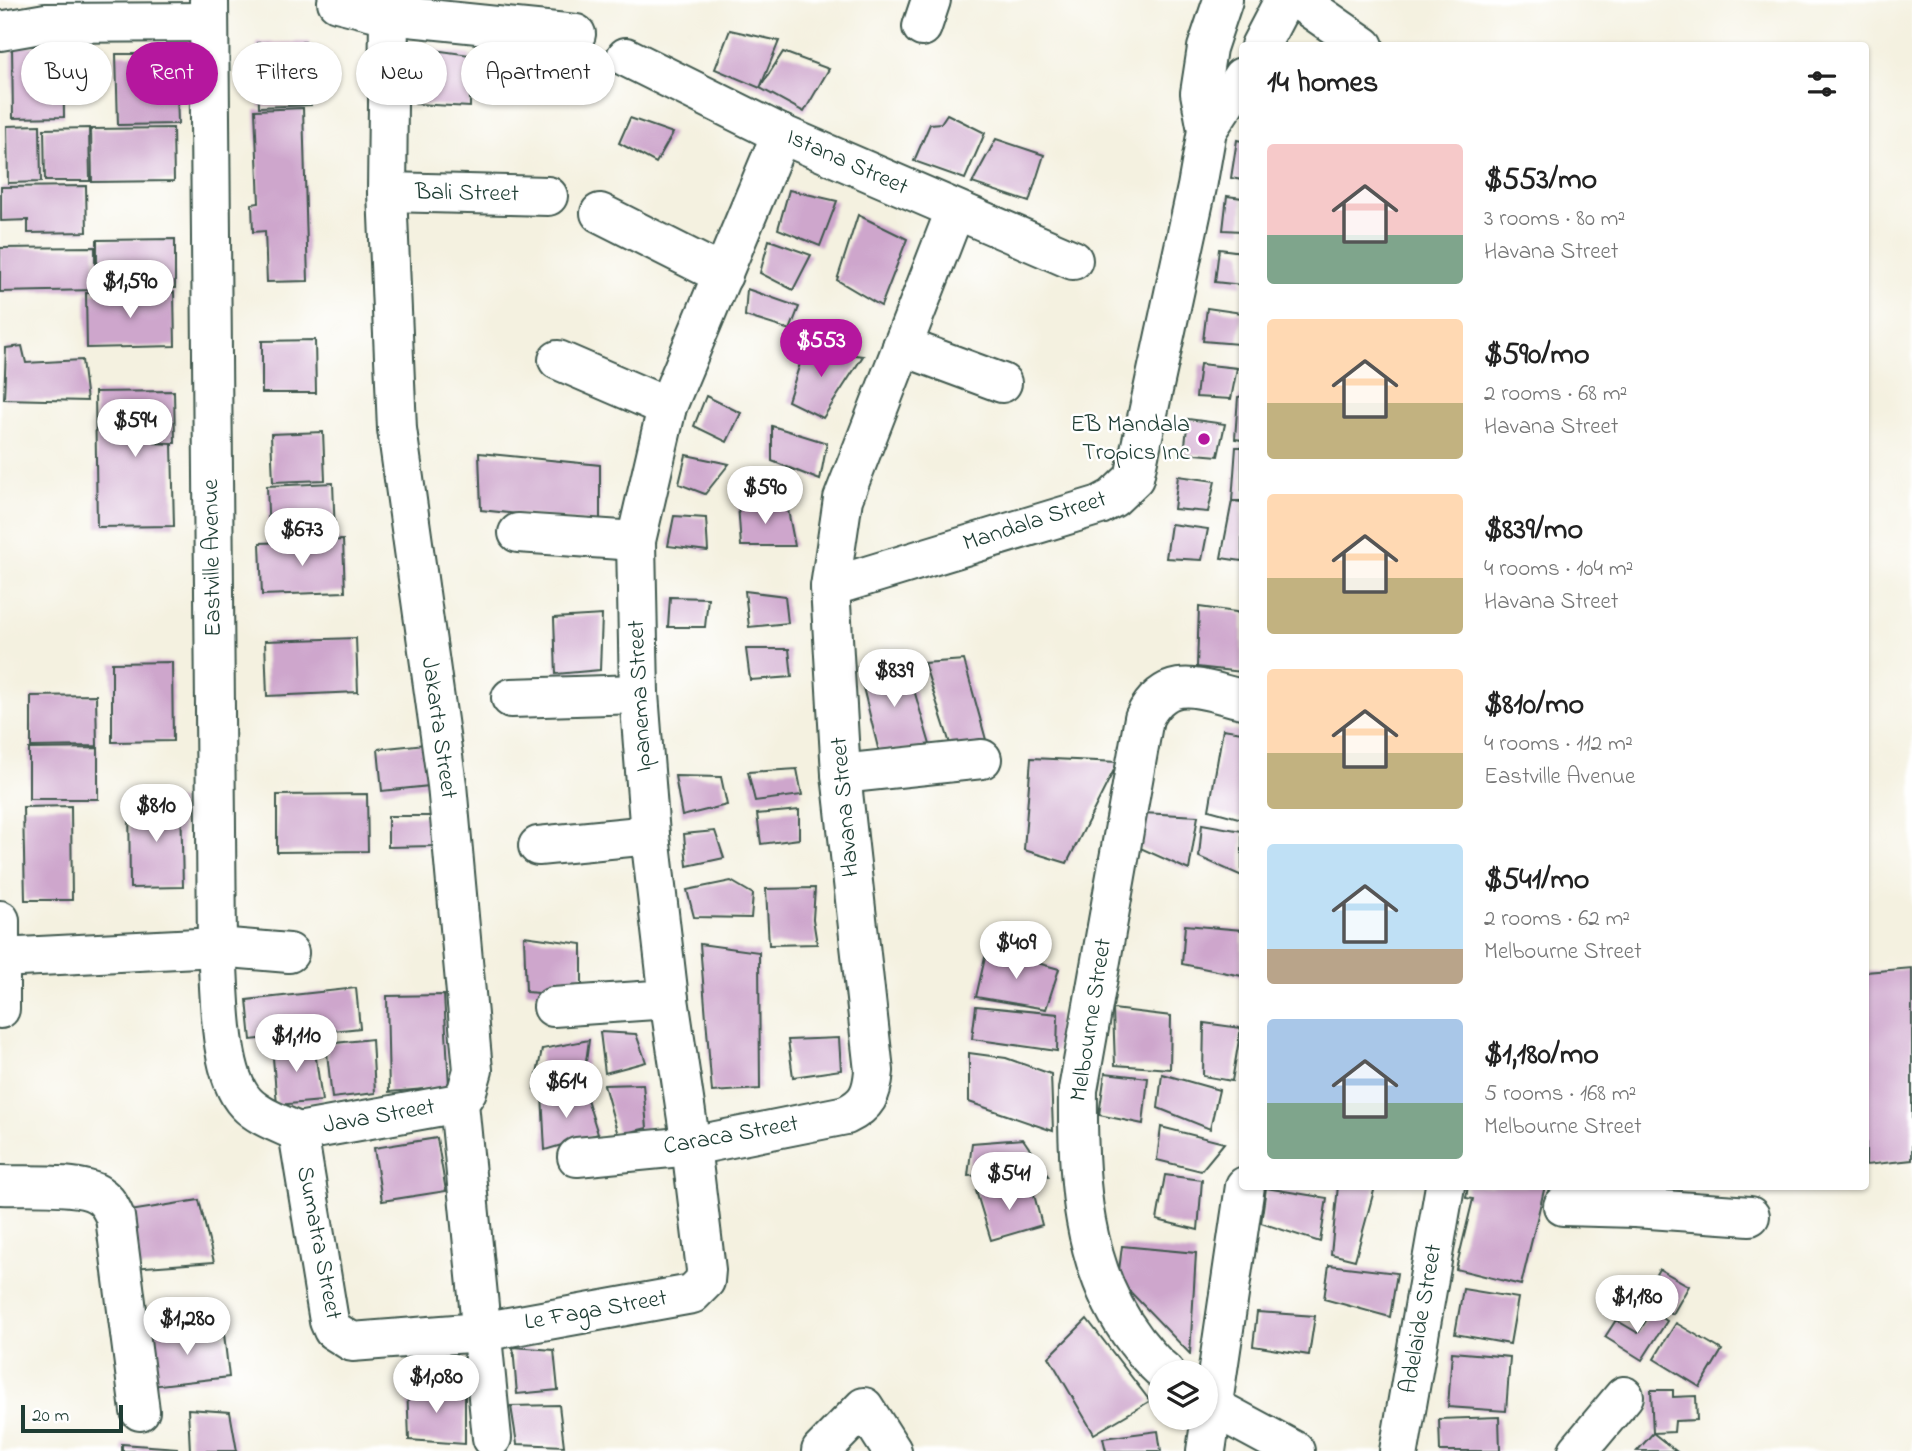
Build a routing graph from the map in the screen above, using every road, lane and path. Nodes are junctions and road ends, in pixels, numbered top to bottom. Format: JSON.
{"nodes":[{"id":1,"x":1223,"y":0,"type":"edge"},
{"id":2,"x":1284,"y":0,"type":"edge"},
{"id":3,"x":1298,"y":0,"type":"edge"},
{"id":4,"x":337,"y":2,"type":"dead end"},
{"id":5,"x":208,"y":11,"type":"edge"},
{"id":6,"x":389,"y":15,"type":"junction"},
{"id":7,"x":0,"y":31,"type":"edge"},
{"id":8,"x":576,"y":34,"type":"dead end"},
{"id":9,"x":1262,"y":42,"type":"edge"},
{"id":10,"x":1358,"y":42,"type":"edge"},
{"id":11,"x":625,"y":57,"type":"dead end"},
{"id":12,"x":1239,"y":81,"type":"edge"},
{"id":13,"x":1207,"y":130,"type":"junction"},
{"id":14,"x":781,"y":134,"type":"junction"},
{"id":15,"x":387,"y":192,"type":"junction"},
{"id":16,"x":548,"y":196,"type":"dead end"},
{"id":17,"x":955,"y":211,"type":"junction"},
{"id":18,"x":600,"y":214,"type":"dead end"},
{"id":19,"x":1073,"y":260,"type":"dead end"},
{"id":20,"x":723,"y":275,"type":"junction"},
{"id":21,"x":902,"y":346,"type":"junction"},
{"id":22,"x":558,"y":360,"type":"dead end"},
{"id":23,"x":1002,"y":383,"type":"dead end"},
{"id":24,"x":667,"y":407,"type":"junction"},
{"id":25,"x":518,"y":533,"type":"dead end"},
{"id":26,"x":636,"y":541,"type":"junction"},
{"id":27,"x":830,"y":587,"type":"junction"},
{"id":28,"x":639,"y":694,"type":"junction"},
{"id":29,"x":511,"y":698,"type":"dead end"},
{"id":30,"x":1239,"y":698,"type":"edge"},
{"id":31,"x":982,"y":760,"type":"dead end"},
{"id":32,"x":841,"y":774,"type":"junction"},
{"id":33,"x":650,"y":835,"type":"junction"},
{"id":34,"x":538,"y":846,"type":"dead end"},
{"id":35,"x":0,"y":920,"type":"edge"},
{"id":36,"x":217,"y":947,"type":"junction"},
{"id":37,"x":289,"y":953,"type":"dead end"},
{"id":38,"x":0,"y":958,"type":"edge"},
{"id":39,"x":669,"y":999,"type":"junction"},
{"id":40,"x":552,"y":1007,"type":"dead end"},
{"id":41,"x":0,"y":1009,"type":"edge"},
{"id":42,"x":873,"y":1089,"type":"joint"},
{"id":43,"x":459,"y":1103,"type":"junction"},
{"id":44,"x":298,"y":1132,"type":"junction"},
{"id":45,"x":691,"y":1146,"type":"junction"},
{"id":46,"x":577,"y":1157,"type":"dead end"},
{"id":47,"x":0,"y":1185,"type":"edge"},
{"id":48,"x":1244,"y":1190,"type":"edge"},
{"id":49,"x":1444,"y":1190,"type":"edge"},
{"id":50,"x":1636,"y":1197,"type":"edge"},
{"id":51,"x":1563,"y":1206,"type":"dead end"},
{"id":52,"x":1750,"y":1216,"type":"dead end"},
{"id":53,"x":705,"y":1281,"type":"joint"},
{"id":54,"x":481,"y":1332,"type":"junction"},
{"id":55,"x":1152,"y":1360,"type":"edge"},
{"id":56,"x":1216,"y":1360,"type":"edge"},
{"id":57,"x":1624,"y":1396,"type":"dead end"},
{"id":58,"x":1218,"y":1410,"type":"edge"},
{"id":59,"x":140,"y":1411,"type":"dead end"},
{"id":60,"x":1207,"y":1430,"type":"edge"},
{"id":61,"x":492,"y":1438,"type":"dead end"},
{"id":62,"x":821,"y":1451,"type":"edge"},
{"id":63,"x":892,"y":1451,"type":"edge"},
{"id":64,"x":1206,"y":1451,"type":"edge"},
{"id":65,"x":1295,"y":1451,"type":"edge"},
{"id":66,"x":1399,"y":1451,"type":"edge"},
{"id":67,"x":1578,"y":1451,"type":"edge"}],
"edges":[{"from":1,"to":13,"type":"street"},
{"from":2,"to":9,"type":"street"},
{"from":3,"to":10,"type":"street"},
{"from":4,"to":6,"type":"street"},
{"from":5,"to":7,"type":"street"},
{"from":5,"to":36,"type":"street","name":"Eastville Avenue"},
{"from":6,"to":8,"type":"street"},
{"from":6,"to":15,"type":"street","name":"Jakarta Street"},
{"from":11,"to":14,"type":"street","name":"Istana Street"},
{"from":12,"to":13,"type":"street"},
{"from":13,"to":27,"type":"street","name":"Mandala Street"},
{"from":14,"to":17,"type":"street","name":"Istana Street"},
{"from":14,"to":20,"type":"street","name":"Ipanema Street"},
{"from":15,"to":16,"type":"street","name":"Bali Street"},
{"from":15,"to":43,"type":"street","name":"Jakarta Street"},
{"from":17,"to":19,"type":"street","name":"Istana Street"},
{"from":17,"to":21,"type":"street","name":"Havana Street"},
{"from":18,"to":20,"type":"street"},
{"from":20,"to":24,"type":"street","name":"Ipanema Street"},
{"from":21,"to":23,"type":"street"},
{"from":21,"to":27,"type":"street","name":"Havana Street"},
{"from":22,"to":24,"type":"street"},
{"from":24,"to":26,"type":"street","name":"Ipanema Street"},
{"from":25,"to":26,"type":"street"},
{"from":26,"to":28,"type":"street","name":"Ipanema Street"},
{"from":27,"to":32,"type":"street","name":"Havana Street"},
{"from":28,"to":29,"type":"street"},
{"from":28,"to":33,"type":"street","name":"Ipanema Street"},
{"from":30,"to":55,"type":"street","name":"Melbourne Street"},
{"from":31,"to":32,"type":"street"},
{"from":32,"to":42,"type":"street","name":"Havana Street"},
{"from":33,"to":34,"type":"street"},
{"from":33,"to":39,"type":"street","name":"Ipanema Street"},
{"from":35,"to":38,"type":"street"},
{"from":36,"to":37,"type":"street"},
{"from":36,"to":38,"type":"street"},
{"from":36,"to":44,"type":"street","name":"Eastville Avenue"},
{"from":38,"to":41,"type":"street"},
{"from":39,"to":40,"type":"street"},
{"from":39,"to":45,"type":"street","name":"Ipanema Street"},
{"from":42,"to":45,"type":"street","name":"Caraca Street"},
{"from":43,"to":44,"type":"street","name":"Java Street"},
{"from":43,"to":54,"type":"street","name":"Jakarta Street"},
{"from":44,"to":54,"type":"street","name":"Sumatra Street"},
{"from":45,"to":46,"type":"street","name":"Caraca Street"},
{"from":45,"to":53,"type":"street","name":"Ipanema Street"},
{"from":47,"to":59,"type":"street"},
{"from":48,"to":56,"type":"street"},
{"from":49,"to":66,"type":"street","name":"Adelaide Street"},
{"from":50,"to":51,"type":"street"},
{"from":50,"to":52,"type":"street"},
{"from":53,"to":54,"type":"street","name":"Le Faga Street"},
{"from":54,"to":61,"type":"street","name":"Jakarta Street"},
{"from":57,"to":67,"type":"street"},
{"from":58,"to":65,"type":"street"},
{"from":60,"to":64,"type":"street"},
{"from":62,"to":63,"type":"street"}]}
